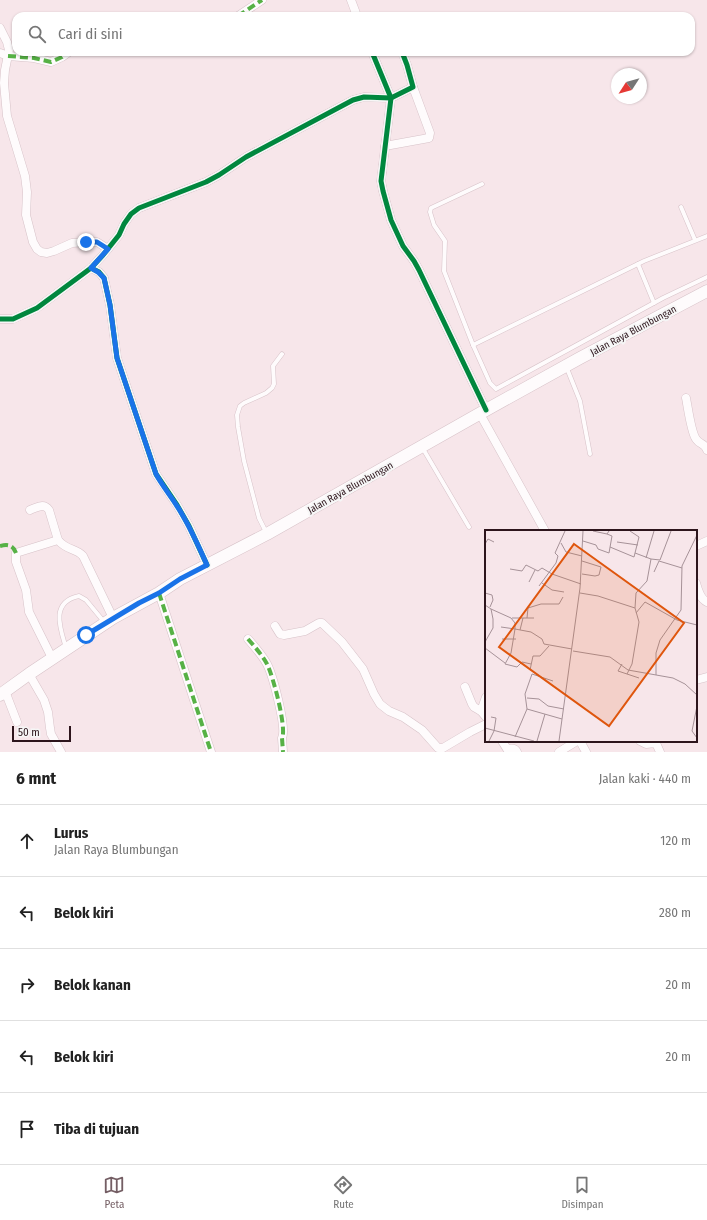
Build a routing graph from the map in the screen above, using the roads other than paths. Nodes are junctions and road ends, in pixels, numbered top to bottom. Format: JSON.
{"nodes":[{"id":1,"x":262,"y":0,"type":"edge"},
{"id":2,"x":350,"y":0,"type":"edge"},
{"id":3,"x":244,"y":12,"type":"edge"},
{"id":4,"x":355,"y":12,"type":"edge"},
{"id":5,"x":0,"y":28,"type":"edge"},
{"id":6,"x":4,"y":55,"type":"edge"},
{"id":7,"x":15,"y":56,"type":"edge"},
{"id":8,"x":64,"y":56,"type":"edge"},
{"id":9,"x":374,"y":56,"type":"edge"},
{"id":10,"x":404,"y":56,"type":"edge"},
{"id":11,"x":413,"y":87,"type":"junction"},
{"id":12,"x":391,"y":98,"type":"junction"},
{"id":13,"x":385,"y":146,"type":"junction"},
{"id":14,"x":482,"y":184,"type":"dead end"},
{"id":15,"x":681,"y":207,"type":"dead end"},
{"id":16,"x":707,"y":236,"type":"edge"},
{"id":17,"x":695,"y":240,"type":"junction"},
{"id":18,"x":108,"y":249,"type":"junction"},
{"id":19,"x":638,"y":264,"type":"junction"},
{"id":20,"x":91,"y":268,"type":"junction"},
{"id":21,"x":707,"y":277,"type":"edge"},
{"id":22,"x":707,"y":291,"type":"edge"},
{"id":23,"x":654,"y":303,"type":"junction"},
{"id":24,"x":0,"y":319,"type":"edge"},
{"id":25,"x":473,"y":345,"type":"junction"},
{"id":26,"x":282,"y":354,"type":"dead end"},
{"id":27,"x":566,"y":366,"type":"junction"},
{"id":28,"x":686,"y":398,"type":"dead end"},
{"id":29,"x":483,"y":412,"type":"junction"},
{"id":30,"x":422,"y":447,"type":"junction"},
{"id":31,"x":707,"y":450,"type":"edge"},
{"id":32,"x":590,"y":454,"type":"dead end"},
{"id":33,"x":30,"y":510,"type":"dead end"},
{"id":34,"x":469,"y":527,"type":"dead end"},
{"id":35,"x":545,"y":530,"type":"edge"},
{"id":36,"x":267,"y":534,"type":"junction"},
{"id":37,"x":58,"y":540,"type":"junction"},
{"id":38,"x":707,"y":541,"type":"edge"},
{"id":39,"x":697,"y":546,"type":"edge"},
{"id":40,"x":207,"y":565,"type":"junction"},
{"id":41,"x":697,"y":586,"type":"edge"},
{"id":42,"x":159,"y":593,"type":"junction"},
{"id":43,"x":707,"y":602,"type":"edge"},
{"id":44,"x":109,"y":620,"type":"junction"},
{"id":45,"x":275,"y":626,"type":"dead end"},
{"id":46,"x":248,"y":639,"type":"dead end"},
{"id":47,"x":66,"y":648,"type":"junction"},
{"id":48,"x":52,"y":658,"type":"junction"},
{"id":49,"x":29,"y":674,"type":"junction"},
{"id":50,"x":707,"y":677,"type":"edge"},
{"id":51,"x":697,"y":680,"type":"edge"},
{"id":52,"x":465,"y":687,"type":"dead end"},
{"id":53,"x":2,"y":693,"type":"edge"},
{"id":54,"x":484,"y":714,"type":"edge"},
{"id":55,"x":17,"y":722,"type":"dead end"},
{"id":56,"x":485,"y":724,"type":"edge"},
{"id":57,"x":503,"y":742,"type":"edge"},
{"id":58,"x":577,"y":742,"type":"edge"},
{"id":59,"x":580,"y":742,"type":"edge"},
{"id":60,"x":642,"y":742,"type":"edge"},
{"id":61,"x":60,"y":752,"type":"edge"},
{"id":62,"x":210,"y":752,"type":"edge"},
{"id":63,"x":283,"y":752,"type":"edge"},
{"id":64,"x":517,"y":752,"type":"edge"},
{"id":65,"x":559,"y":752,"type":"edge"},
{"id":66,"x":586,"y":752,"type":"edge"},
{"id":67,"x":660,"y":752,"type":"edge"}],
"edges":[{"from":1,"to":3,"type":"street"},
{"from":2,"to":4,"type":"street"},
{"from":5,"to":6,"type":"street"},
{"from":6,"to":18,"type":"street"},
{"from":7,"to":8,"type":"street"},
{"from":9,"to":12,"type":"street"},
{"from":10,"to":11,"type":"street"},
{"from":11,"to":12,"type":"street"},
{"from":11,"to":13,"type":"street"},
{"from":12,"to":13,"type":"street"},
{"from":12,"to":18,"type":"street"},
{"from":13,"to":29,"type":"street"},
{"from":14,"to":25,"type":"lane"},
{"from":15,"to":17,"type":"lane"},
{"from":16,"to":17,"type":"lane"},
{"from":17,"to":19,"type":"lane"},
{"from":18,"to":20,"type":"street"},
{"from":19,"to":23,"type":"lane"},
{"from":19,"to":25,"type":"lane"},
{"from":20,"to":24,"type":"street"},
{"from":20,"to":40,"type":"street"},
{"from":21,"to":23,"type":"lane"},
{"from":22,"to":27,"type":"main road","name":"Jalan Raya Blumbungan"},
{"from":23,"to":25,"type":"lane"},
{"from":26,"to":36,"type":"lane"},
{"from":27,"to":29,"type":"main road","name":"Jalan Raya Blumbungan"},
{"from":27,"to":32,"type":"lane"},
{"from":28,"to":31,"type":"street"},
{"from":29,"to":30,"type":"main road","name":"Jalan Raya Blumbungan"},
{"from":29,"to":35,"type":"street"},
{"from":30,"to":34,"type":"lane"},
{"from":30,"to":36,"type":"main road","name":"Jalan Raya Blumbungan"},
{"from":33,"to":37,"type":"street"},
{"from":36,"to":40,"type":"main road","name":"Jalan Raya Blumbungan"},
{"from":37,"to":44,"type":"street"},
{"from":37,"to":48,"type":"street"},
{"from":38,"to":39,"type":"street"},
{"from":40,"to":42,"type":"main road","name":"Jalan Raya Blumbungan"},
{"from":41,"to":43,"type":"street"},
{"from":42,"to":44,"type":"main road","name":"Jalan Raya Blumbungan"},
{"from":42,"to":62,"type":"street"},
{"from":44,"to":47,"type":"main road","name":"Jalan Raya Blumbungan"},
{"from":44,"to":47,"type":"lane"},
{"from":45,"to":56,"type":"street"},
{"from":46,"to":63,"type":"street"},
{"from":47,"to":48,"type":"main road","name":"Jalan Raya Blumbungan"},
{"from":48,"to":49,"type":"main road","name":"Jalan Raya Blumbungan"},
{"from":49,"to":53,"type":"main road","name":"Jalan Raya Blumbungan"},
{"from":49,"to":61,"type":"street"},
{"from":50,"to":51,"type":"street"},
{"from":52,"to":54,"type":"street"},
{"from":53,"to":55,"type":"street"},
{"from":57,"to":64,"type":"street"},
{"from":58,"to":65,"type":"street"},
{"from":59,"to":66,"type":"street"},
{"from":60,"to":67,"type":"street"}]}
